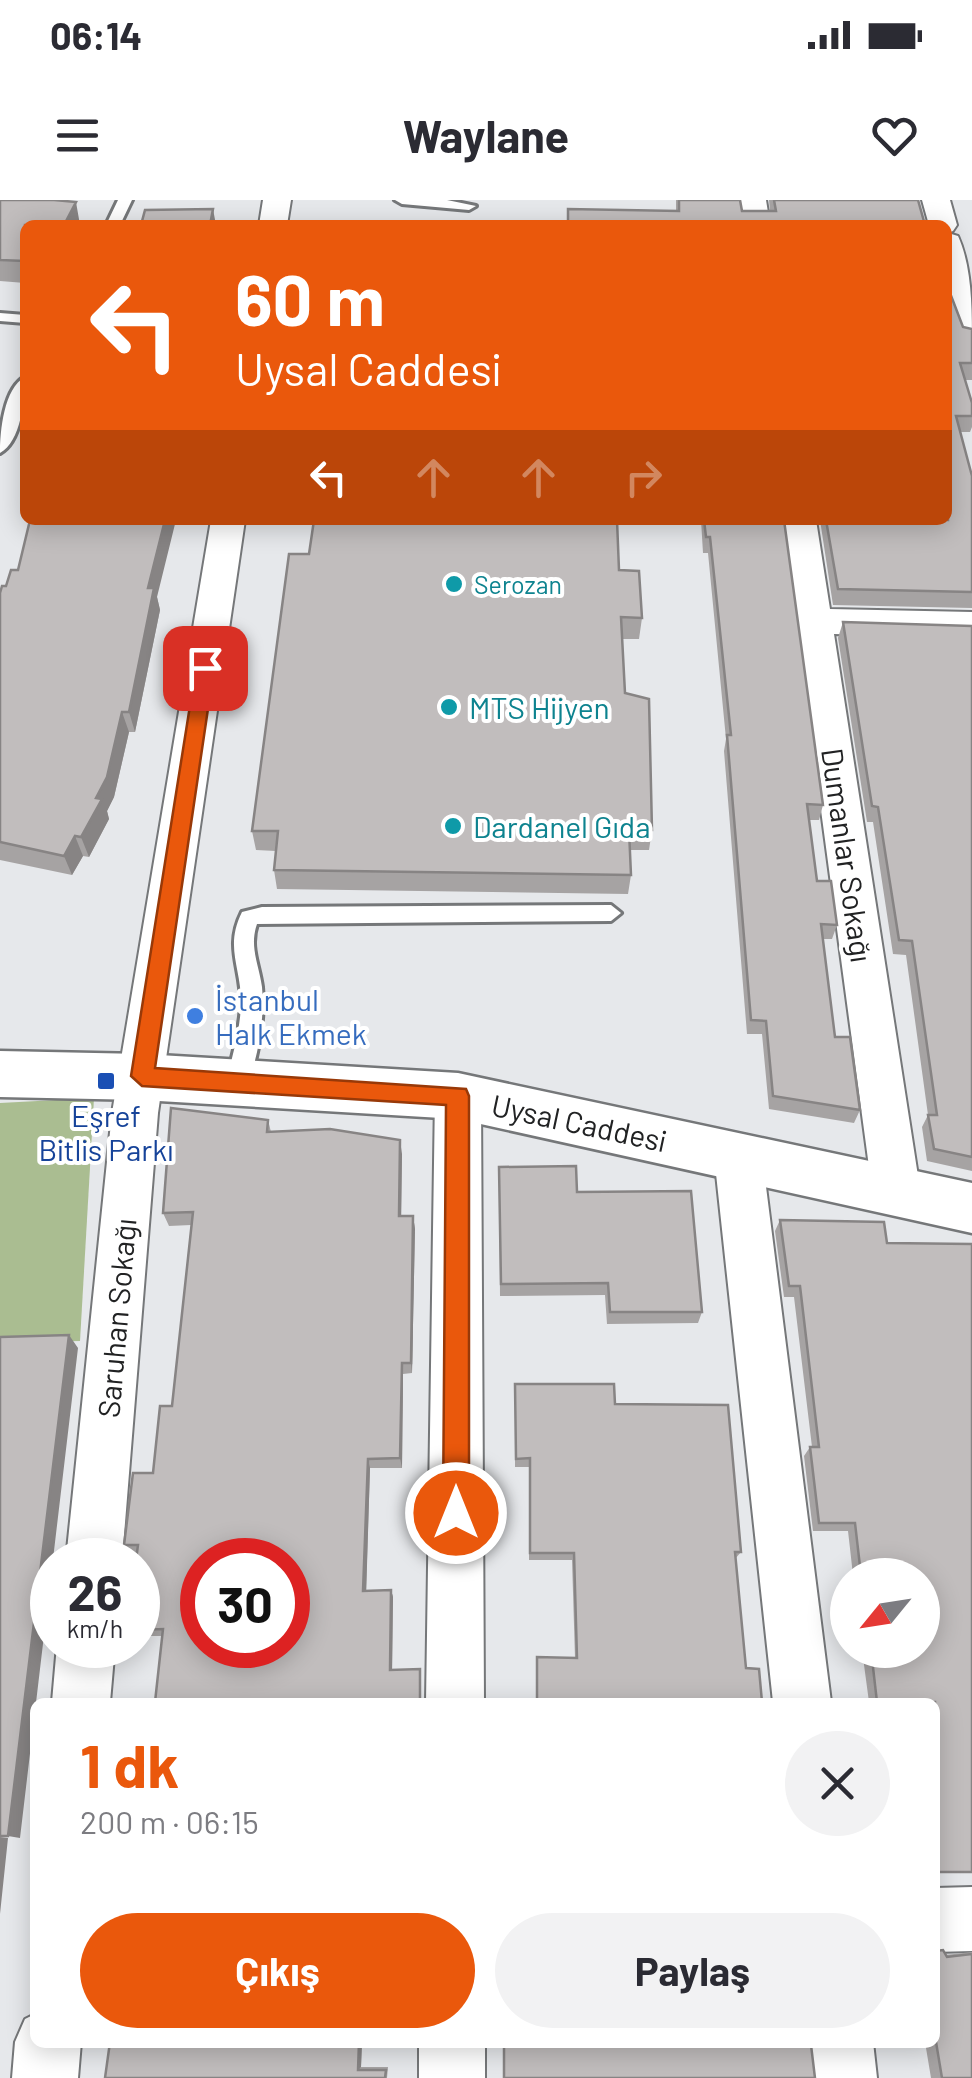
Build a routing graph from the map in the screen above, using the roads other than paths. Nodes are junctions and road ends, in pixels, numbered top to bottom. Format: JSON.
{"nodes":[{"id":1,"x":402,"y":200,"type":"edge"},
{"id":2,"x":468,"y":206,"type":"dead end"},
{"id":3,"x":955,"y":252,"type":"edge"},
{"id":4,"x":972,"y":335,"type":"edge"},
{"id":5,"x":20,"y":395,"type":"edge"},
{"id":6,"x":0,"y":448,"type":"edge"},
{"id":7,"x":227,"y":525,"type":"edge"},
{"id":8,"x":800,"y":525,"type":"edge"},
{"id":9,"x":814,"y":621,"type":"junction"},
{"id":10,"x":972,"y":625,"type":"edge"},
{"id":11,"x":611,"y":913,"type":"dead end"},
{"id":12,"x":0,"y":1074,"type":"edge"},
{"id":13,"x":142,"y":1076,"type":"junction"},
{"id":14,"x":237,"y":1082,"type":"junction"},
{"id":15,"x":458,"y":1096,"type":"junction"},
{"id":16,"x":738,"y":1155,"type":"junction"},
{"id":17,"x":896,"y":1189,"type":"junction"},
{"id":18,"x":972,"y":1208,"type":"edge"},
{"id":19,"x":96,"y":1538,"type":"edge"},
{"id":20,"x":84,"y":1668,"type":"edge"},
{"id":21,"x":81,"y":1698,"type":"edge"},
{"id":22,"x":455,"y":1698,"type":"edge"},
{"id":23,"x":802,"y":1698,"type":"edge"},
{"id":24,"x":972,"y":1919,"type":"edge"},
{"id":25,"x":940,"y":1920,"type":"edge"},
{"id":26,"x":48,"y":2048,"type":"edge"},
{"id":27,"x":452,"y":2048,"type":"edge"},
{"id":28,"x":841,"y":2048,"type":"edge"},
{"id":29,"x":45,"y":2078,"type":"edge"},
{"id":30,"x":452,"y":2078,"type":"edge"},
{"id":31,"x":844,"y":2078,"type":"edge"}],
"edges":[{"from":1,"to":2,"type":"lane"},
{"from":3,"to":4,"type":"street"},
{"from":5,"to":6,"type":"lane"},
{"from":7,"to":13,"type":"street","name":"Saruhan Sokağı"},
{"from":8,"to":9,"type":"street","name":"Dumanlar Sokağı"},
{"from":9,"to":10,"type":"street"},
{"from":9,"to":17,"type":"street","name":"Dumanlar Sokağı"},
{"from":11,"to":14,"type":"lane"},
{"from":12,"to":13,"type":"street","name":"Uysal Caddesi"},
{"from":13,"to":14,"type":"street","name":"Uysal Caddesi"},
{"from":13,"to":19,"type":"street","name":"Saruhan Sokağı"},
{"from":14,"to":15,"type":"street","name":"Uysal Caddesi"},
{"from":15,"to":16,"type":"street","name":"Uysal Caddesi"},
{"from":15,"to":22,"type":"street"},
{"from":16,"to":17,"type":"street","name":"Uysal Caddesi"},
{"from":16,"to":23,"type":"street"},
{"from":17,"to":18,"type":"street","name":"Uysal Caddesi"},
{"from":20,"to":21,"type":"street"},
{"from":24,"to":25,"type":"street"},
{"from":26,"to":29,"type":"street"},
{"from":27,"to":30,"type":"street"},
{"from":28,"to":31,"type":"street"}]}
